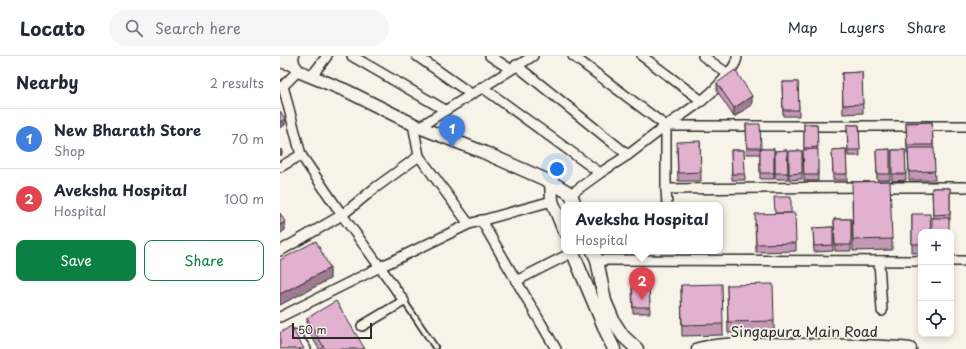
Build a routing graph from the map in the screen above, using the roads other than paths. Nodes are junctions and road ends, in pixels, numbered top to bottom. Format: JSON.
{"nodes":[{"id":1,"x":281,"y":56,"type":"edge"},
{"id":2,"x":327,"y":56,"type":"edge"},
{"id":3,"x":352,"y":56,"type":"edge"},
{"id":4,"x":417,"y":56,"type":"edge"},
{"id":5,"x":490,"y":56,"type":"edge"},
{"id":6,"x":533,"y":56,"type":"edge"},
{"id":7,"x":573,"y":56,"type":"edge"},
{"id":8,"x":642,"y":56,"type":"edge"},
{"id":9,"x":703,"y":56,"type":"edge"},
{"id":10,"x":737,"y":56,"type":"edge"},
{"id":11,"x":294,"y":64,"type":"edge"},
{"id":12,"x":513,"y":67,"type":"junction"},
{"id":13,"x":728,"y":74,"type":"junction"},
{"id":14,"x":312,"y":76,"type":"junction"},
{"id":15,"x":282,"y":87,"type":"edge"},
{"id":16,"x":482,"y":87,"type":"junction"},
{"id":17,"x":471,"y":94,"type":"junction"},
{"id":18,"x":702,"y":101,"type":"junction"},
{"id":19,"x":445,"y":110,"type":"junction"},
{"id":20,"x":416,"y":126,"type":"junction"},
{"id":21,"x":666,"y":126,"type":"junction"},
{"id":22,"x":966,"y":126,"type":"edge"},
{"id":23,"x":302,"y":155,"type":"junction"},
{"id":24,"x":628,"y":155,"type":"junction"},
{"id":25,"x":419,"y":156,"type":"junction"},
{"id":26,"x":280,"y":167,"type":"edge"},
{"id":27,"x":600,"y":173,"type":"junction"},
{"id":28,"x":551,"y":182,"type":"junction"},
{"id":29,"x":966,"y":187,"type":"edge"},
{"id":30,"x":666,"y":189,"type":"junction"},
{"id":31,"x":573,"y":199,"type":"edge"},
{"id":32,"x":552,"y":201,"type":"junction"},
{"id":33,"x":667,"y":202,"type":"edge"},
{"id":34,"x":342,"y":215,"type":"junction"},
{"id":35,"x":481,"y":220,"type":"junction"},
{"id":36,"x":469,"y":224,"type":"junction"},
{"id":37,"x":561,"y":224,"type":"edge"},
{"id":38,"x":280,"y":251,"type":"edge"},
{"id":39,"x":569,"y":254,"type":"edge"},
{"id":40,"x":574,"y":254,"type":"edge"},
{"id":41,"x":595,"y":255,"type":"edge"},
{"id":42,"x":668,"y":255,"type":"edge"},
{"id":43,"x":879,"y":261,"type":"junction"},
{"id":44,"x":918,"y":261,"type":"edge"},
{"id":45,"x":954,"y":261,"type":"edge"},
{"id":46,"x":966,"y":262,"type":"edge"},
{"id":47,"x":380,"y":267,"type":"junction"},
{"id":48,"x":516,"y":281,"type":"junction"},
{"id":49,"x":404,"y":302,"type":"junction"},
{"id":50,"x":882,"y":311,"type":"dead end"},
{"id":51,"x":280,"y":317,"type":"edge"},
{"id":52,"x":362,"y":326,"type":"dead end"},
{"id":53,"x":280,"y":340,"type":"edge"},
{"id":54,"x":435,"y":347,"type":"dead end"},
{"id":55,"x":306,"y":349,"type":"edge"},
{"id":56,"x":556,"y":349,"type":"edge"},
{"id":57,"x":614,"y":349,"type":"edge"},
{"id":58,"x":637,"y":349,"type":"edge"},
{"id":59,"x":698,"y":349,"type":"edge"},
{"id":60,"x":910,"y":349,"type":"edge"}],
"edges":[{"from":1,"to":11,"type":"street"},
{"from":2,"to":14,"type":"street"},
{"from":3,"to":19,"type":"street"},
{"from":4,"to":17,"type":"street"},
{"from":5,"to":12,"type":"street"},
{"from":6,"to":12,"type":"street"},
{"from":7,"to":21,"type":"street"},
{"from":8,"to":18,"type":"street"},
{"from":9,"to":13,"type":"street"},
{"from":10,"to":13,"type":"street"},
{"from":11,"to":14,"type":"street"},
{"from":11,"to":15,"type":"street"},
{"from":12,"to":16,"type":"street"},
{"from":12,"to":24,"type":"street"},
{"from":13,"to":18,"type":"street"},
{"from":14,"to":20,"type":"street"},
{"from":15,"to":23,"type":"street"},
{"from":16,"to":17,"type":"street"},
{"from":16,"to":27,"type":"street"},
{"from":17,"to":19,"type":"street"},
{"from":18,"to":21,"type":"street"},
{"from":19,"to":20,"type":"street"},
{"from":20,"to":25,"type":"street"},
{"from":20,"to":28,"type":"street"},
{"from":21,"to":22,"type":"street"},
{"from":21,"to":24,"type":"street"},
{"from":21,"to":30,"type":"street"},
{"from":23,"to":26,"type":"street"},
{"from":23,"to":34,"type":"street"},
{"from":24,"to":27,"type":"street"},
{"from":25,"to":34,"type":"street"},
{"from":25,"to":36,"type":"street"},
{"from":27,"to":31,"type":"street"},
{"from":28,"to":31,"type":"street"},
{"from":28,"to":32,"type":"street"},
{"from":29,"to":30,"type":"street"},
{"from":30,"to":33,"type":"street"},
{"from":32,"to":35,"type":"street"},
{"from":32,"to":37,"type":"street"},
{"from":34,"to":38,"type":"street"},
{"from":34,"to":47,"type":"street"},
{"from":35,"to":36,"type":"street"},
{"from":35,"to":48,"type":"street"},
{"from":36,"to":47,"type":"street"},
{"from":39,"to":48,"type":"street"},
{"from":40,"to":57,"type":"street"},
{"from":41,"to":42,"type":"street"},
{"from":41,"to":58,"type":"street"},
{"from":42,"to":43,"type":"street"},
{"from":43,"to":44,"type":"street"},
{"from":43,"to":50,"type":"street"},
{"from":45,"to":46,"type":"street"},
{"from":47,"to":49,"type":"street"},
{"from":47,"to":51,"type":"street"},
{"from":48,"to":56,"type":"street"},
{"from":49,"to":52,"type":"street"},
{"from":49,"to":54,"type":"lane"},
{"from":53,"to":55,"type":"street"},
{"from":59,"to":60,"type":"street","name":"Singapura Main Road"}]}
